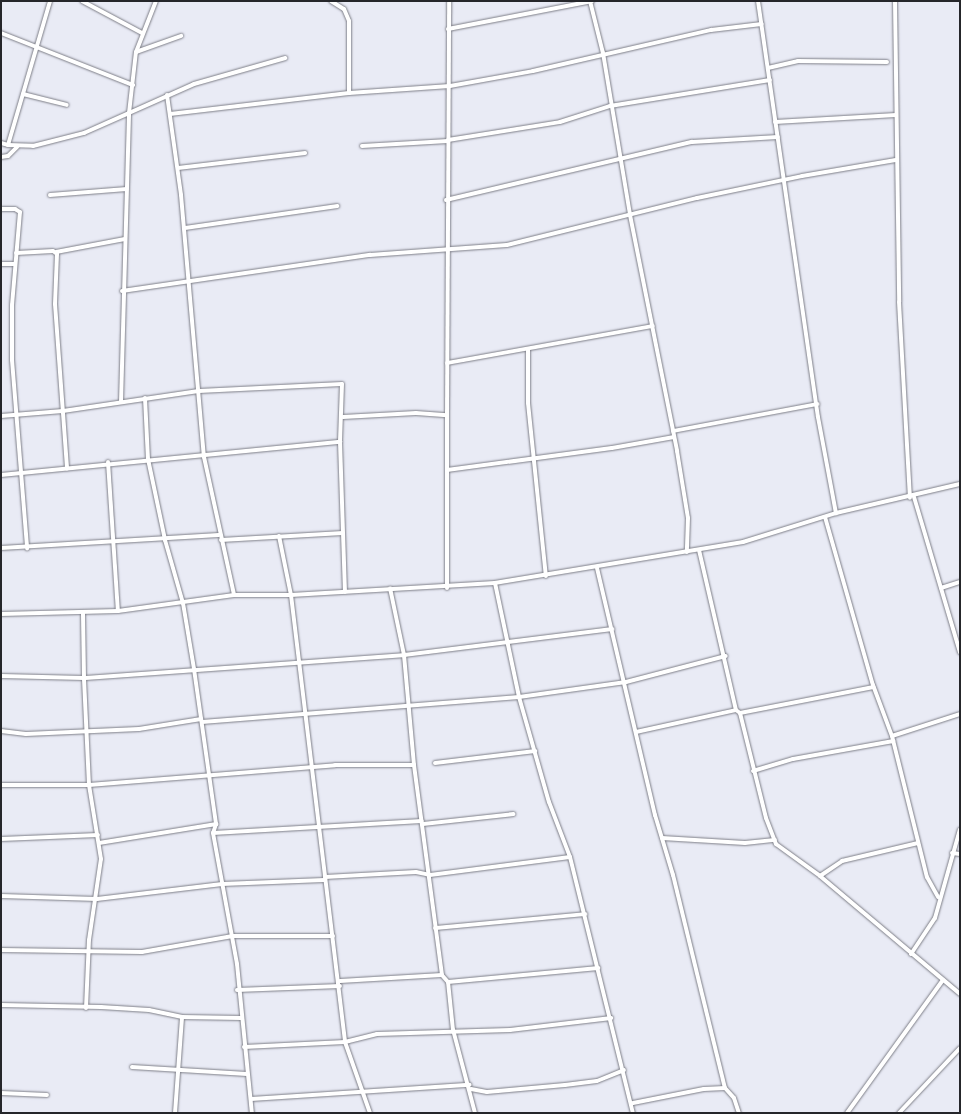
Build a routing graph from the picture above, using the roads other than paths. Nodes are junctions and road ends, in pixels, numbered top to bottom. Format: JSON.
{"nodes":[{"id":1,"x":50,"y":1,"type":"edge"},
{"id":2,"x":82,"y":1,"type":"edge"},
{"id":3,"x":156,"y":1,"type":"edge"},
{"id":4,"x":331,"y":1,"type":"edge"},
{"id":5,"x":449,"y":1,"type":"edge"},
{"id":6,"x":590,"y":1,"type":"edge"},
{"id":7,"x":758,"y":1,"type":"edge"},
{"id":8,"x":895,"y":1,"type":"edge"},
{"id":9,"x":762,"y":24,"type":"junction"},
{"id":10,"x":448,"y":29,"type":"junction"},
{"id":11,"x":1,"y":33,"type":"edge"},
{"id":12,"x":142,"y":33,"type":"junction"},
{"id":13,"x":181,"y":36,"type":"dead end"},
{"id":14,"x":36,"y":48,"type":"junction"},
{"id":15,"x":136,"y":52,"type":"junction"},
{"id":16,"x":603,"y":54,"type":"junction"},
{"id":17,"x":285,"y":58,"type":"dead end"},
{"id":18,"x":887,"y":62,"type":"dead end"},
{"id":19,"x":768,"y":68,"type":"junction"},
{"id":20,"x":770,"y":80,"type":"junction"},
{"id":21,"x":133,"y":85,"type":"junction"},
{"id":22,"x":450,"y":86,"type":"junction"},
{"id":23,"x":349,"y":93,"type":"junction"},
{"id":24,"x":23,"y":94,"type":"junction"},
{"id":25,"x":167,"y":95,"type":"junction"},
{"id":26,"x":67,"y":105,"type":"dead end"},
{"id":27,"x":610,"y":106,"type":"junction"},
{"id":28,"x":129,"y":113,"type":"junction"},
{"id":29,"x":170,"y":114,"type":"junction"},
{"id":30,"x":896,"y":115,"type":"junction"},
{"id":31,"x":775,"y":122,"type":"junction"},
{"id":32,"x":778,"y":137,"type":"junction"},
{"id":33,"x":448,"y":140,"type":"junction"},
{"id":34,"x":1,"y":143,"type":"edge"},
{"id":35,"x":8,"y":145,"type":"junction"},
{"id":36,"x":362,"y":146,"type":"dead end"},
{"id":37,"x":17,"y":147,"type":"junction"},
{"id":38,"x":305,"y":154,"type":"dead end"},
{"id":39,"x":1,"y":157,"type":"edge"},
{"id":40,"x":621,"y":160,"type":"junction"},
{"id":41,"x":896,"y":160,"type":"junction"},
{"id":42,"x":178,"y":168,"type":"junction"},
{"id":43,"x":785,"y":180,"type":"junction"},
{"id":44,"x":127,"y":189,"type":"junction"},
{"id":45,"x":50,"y":195,"type":"dead end"},
{"id":46,"x":446,"y":200,"type":"junction"},
{"id":47,"x":337,"y":206,"type":"dead end"},
{"id":48,"x":1,"y":209,"type":"edge"},
{"id":49,"x":630,"y":215,"type":"junction"},
{"id":50,"x":185,"y":228,"type":"junction"},
{"id":51,"x":126,"y":239,"type":"junction"},
{"id":52,"x":447,"y":249,"type":"junction"},
{"id":53,"x":56,"y":252,"type":"junction"},
{"id":54,"x":16,"y":253,"type":"junction"},
{"id":55,"x":1,"y":264,"type":"edge"},
{"id":56,"x":15,"y":264,"type":"junction"},
{"id":57,"x":190,"y":281,"type":"junction"},
{"id":58,"x":122,"y":291,"type":"junction"},
{"id":59,"x":653,"y":326,"type":"junction"},
{"id":60,"x":528,"y":350,"type":"junction"},
{"id":61,"x":447,"y":364,"type":"junction"},
{"id":62,"x":199,"y":391,"type":"junction"},
{"id":63,"x":145,"y":398,"type":"junction"},
{"id":64,"x":121,"y":402,"type":"junction"},
{"id":65,"x":816,"y":404,"type":"junction"},
{"id":66,"x":63,"y":412,"type":"junction"},
{"id":67,"x":14,"y":414,"type":"junction"},
{"id":68,"x":447,"y":415,"type":"junction"},
{"id":69,"x":1,"y":416,"type":"edge"},
{"id":70,"x":342,"y":417,"type":"junction"},
{"id":71,"x":673,"y":431,"type":"junction"},
{"id":72,"x":674,"y":437,"type":"junction"},
{"id":73,"x":340,"y":442,"type":"junction"},
{"id":74,"x":204,"y":457,"type":"junction"},
{"id":75,"x":148,"y":459,"type":"junction"},
{"id":76,"x":533,"y":459,"type":"junction"},
{"id":77,"x":108,"y":462,"type":"junction"},
{"id":78,"x":67,"y":470,"type":"junction"},
{"id":79,"x":447,"y":470,"type":"junction"},
{"id":80,"x":21,"y":472,"type":"junction"},
{"id":81,"x":1,"y":475,"type":"edge"},
{"id":82,"x":960,"y":484,"type":"edge"},
{"id":83,"x":912,"y":498,"type":"junction"},
{"id":84,"x":836,"y":513,"type":"junction"},
{"id":85,"x":825,"y":518,"type":"junction"},
{"id":86,"x":343,"y":533,"type":"junction"},
{"id":87,"x":219,"y":535,"type":"junction"},
{"id":88,"x":279,"y":536,"type":"junction"},
{"id":89,"x":164,"y":540,"type":"junction"},
{"id":90,"x":221,"y":540,"type":"junction"},
{"id":91,"x":111,"y":544,"type":"junction"},
{"id":92,"x":1,"y":548,"type":"edge"},
{"id":93,"x":27,"y":548,"type":"junction"},
{"id":94,"x":699,"y":550,"type":"junction"},
{"id":95,"x":687,"y":552,"type":"junction"},
{"id":96,"x":597,"y":568,"type":"junction"},
{"id":97,"x":546,"y":576,"type":"junction"},
{"id":98,"x":960,"y":582,"type":"edge"},
{"id":99,"x":495,"y":583,"type":"junction"},
{"id":100,"x":390,"y":588,"type":"junction"},
{"id":101,"x":447,"y":588,"type":"junction"},
{"id":102,"x":940,"y":588,"type":"junction"},
{"id":103,"x":345,"y":592,"type":"junction"},
{"id":104,"x":234,"y":595,"type":"junction"},
{"id":105,"x":291,"y":595,"type":"junction"},
{"id":106,"x":183,"y":604,"type":"junction"},
{"id":107,"x":118,"y":611,"type":"junction"},
{"id":108,"x":83,"y":612,"type":"junction"},
{"id":109,"x":1,"y":614,"type":"edge"},
{"id":110,"x":612,"y":629,"type":"junction"},
{"id":111,"x":958,"y":638,"type":"edge"},
{"id":112,"x":508,"y":643,"type":"junction"},
{"id":113,"x":960,"y":652,"type":"edge"},
{"id":114,"x":404,"y":655,"type":"junction"},
{"id":115,"x":726,"y":656,"type":"junction"},
{"id":116,"x":298,"y":662,"type":"junction"},
{"id":117,"x":194,"y":669,"type":"junction"},
{"id":118,"x":1,"y":676,"type":"edge"},
{"id":119,"x":84,"y":678,"type":"junction"},
{"id":120,"x":626,"y":682,"type":"junction"},
{"id":121,"x":874,"y":687,"type":"junction"},
{"id":122,"x":519,"y":697,"type":"junction"},
{"id":123,"x":408,"y":707,"type":"junction"},
{"id":124,"x":738,"y":712,"type":"junction"},
{"id":125,"x":960,"y":714,"type":"edge"},
{"id":126,"x":305,"y":715,"type":"junction"},
{"id":127,"x":202,"y":720,"type":"junction"},
{"id":128,"x":87,"y":730,"type":"junction"},
{"id":129,"x":1,"y":731,"type":"edge"},
{"id":130,"x":636,"y":732,"type":"junction"},
{"id":131,"x":892,"y":736,"type":"junction"},
{"id":132,"x":893,"y":741,"type":"junction"},
{"id":133,"x":535,"y":751,"type":"junction"},
{"id":134,"x":435,"y":763,"type":"dead end"},
{"id":135,"x":414,"y":765,"type":"junction"},
{"id":136,"x":313,"y":768,"type":"junction"},
{"id":137,"x":753,"y":771,"type":"junction"},
{"id":138,"x":209,"y":775,"type":"junction"},
{"id":139,"x":1,"y":785,"type":"edge"},
{"id":140,"x":90,"y":785,"type":"junction"},
{"id":141,"x":513,"y":814,"type":"dead end"},
{"id":142,"x":423,"y":823,"type":"junction"},
{"id":143,"x":216,"y":824,"type":"junction"},
{"id":144,"x":318,"y":826,"type":"junction"},
{"id":145,"x":960,"y":829,"type":"edge"},
{"id":146,"x":213,"y":833,"type":"junction"},
{"id":147,"x":98,"y":835,"type":"junction"},
{"id":148,"x":662,"y":838,"type":"junction"},
{"id":149,"x":1,"y":839,"type":"edge"},
{"id":150,"x":774,"y":840,"type":"junction"},
{"id":151,"x":99,"y":843,"type":"junction"},
{"id":152,"x":918,"y":843,"type":"junction"},
{"id":153,"x":952,"y":853,"type":"junction"},
{"id":154,"x":960,"y":854,"type":"edge"},
{"id":155,"x":570,"y":857,"type":"junction"},
{"id":156,"x":430,"y":875,"type":"junction"},
{"id":157,"x":820,"y":876,"type":"junction"},
{"id":158,"x":324,"y":879,"type":"junction"},
{"id":159,"x":222,"y":884,"type":"junction"},
{"id":160,"x":1,"y":896,"type":"edge"},
{"id":161,"x":938,"y":897,"type":"junction"},
{"id":162,"x":97,"y":899,"type":"junction"},
{"id":163,"x":585,"y":914,"type":"junction"},
{"id":164,"x":435,"y":928,"type":"junction"},
{"id":165,"x":233,"y":936,"type":"junction"},
{"id":166,"x":333,"y":936,"type":"junction"},
{"id":167,"x":1,"y":950,"type":"edge"},
{"id":168,"x":90,"y":954,"type":"junction"},
{"id":169,"x":911,"y":954,"type":"junction"},
{"id":170,"x":598,"y":968,"type":"junction"},
{"id":171,"x":442,"y":975,"type":"junction"},
{"id":172,"x":943,"y":980,"type":"junction"},
{"id":173,"x":448,"y":982,"type":"junction"},
{"id":174,"x":340,"y":984,"type":"junction"},
{"id":175,"x":237,"y":990,"type":"junction"},
{"id":176,"x":960,"y":994,"type":"edge"},
{"id":177,"x":1,"y":1005,"type":"edge"},
{"id":178,"x":86,"y":1008,"type":"junction"},
{"id":179,"x":182,"y":1017,"type":"junction"},
{"id":180,"x":241,"y":1018,"type":"junction"},
{"id":181,"x":610,"y":1018,"type":"junction"},
{"id":182,"x":453,"y":1030,"type":"junction"},
{"id":183,"x":345,"y":1042,"type":"junction"},
{"id":184,"x":244,"y":1047,"type":"junction"},
{"id":185,"x":960,"y":1048,"type":"edge"},
{"id":186,"x":132,"y":1067,"type":"dead end"},
{"id":187,"x":624,"y":1070,"type":"junction"},
{"id":188,"x":179,"y":1071,"type":"junction"},
{"id":189,"x":248,"y":1074,"type":"junction"},
{"id":190,"x":470,"y":1087,"type":"junction"},
{"id":191,"x":725,"y":1088,"type":"junction"},
{"id":192,"x":363,"y":1091,"type":"junction"},
{"id":193,"x":1,"y":1093,"type":"edge"},
{"id":194,"x":47,"y":1095,"type":"dead end"},
{"id":195,"x":250,"y":1099,"type":"junction"},
{"id":196,"x":633,"y":1103,"type":"junction"},
{"id":197,"x":175,"y":1113,"type":"edge"},
{"id":198,"x":252,"y":1113,"type":"edge"},
{"id":199,"x":370,"y":1113,"type":"edge"},
{"id":200,"x":475,"y":1113,"type":"edge"},
{"id":201,"x":633,"y":1113,"type":"edge"},
{"id":202,"x":738,"y":1113,"type":"edge"},
{"id":203,"x":847,"y":1113,"type":"edge"},
{"id":204,"x":899,"y":1113,"type":"edge"}],
"edges":[{"from":1,"to":14,"type":"street"},
{"from":2,"to":12,"type":"street"},
{"from":3,"to":12,"type":"street"},
{"from":4,"to":23,"type":"street"},
{"from":5,"to":10,"type":"street"},
{"from":6,"to":10,"type":"street"},
{"from":6,"to":16,"type":"street"},
{"from":7,"to":9,"type":"street"},
{"from":8,"to":30,"type":"street"},
{"from":9,"to":16,"type":"street"},
{"from":9,"to":19,"type":"street"},
{"from":10,"to":22,"type":"street"},
{"from":11,"to":14,"type":"street"},
{"from":12,"to":15,"type":"street"},
{"from":13,"to":15,"type":"street"},
{"from":14,"to":21,"type":"street"},
{"from":14,"to":24,"type":"street"},
{"from":15,"to":21,"type":"street"},
{"from":16,"to":22,"type":"street"},
{"from":16,"to":27,"type":"street"},
{"from":17,"to":25,"type":"street"},
{"from":18,"to":19,"type":"street"},
{"from":19,"to":20,"type":"street"},
{"from":20,"to":27,"type":"street"},
{"from":20,"to":31,"type":"street"},
{"from":21,"to":28,"type":"street"},
{"from":22,"to":23,"type":"street"},
{"from":22,"to":33,"type":"street"},
{"from":23,"to":29,"type":"street"},
{"from":24,"to":26,"type":"street"},
{"from":24,"to":35,"type":"street"},
{"from":25,"to":28,"type":"street"},
{"from":25,"to":29,"type":"street"},
{"from":27,"to":33,"type":"street"},
{"from":27,"to":40,"type":"street"},
{"from":28,"to":37,"type":"street"},
{"from":28,"to":44,"type":"street"},
{"from":29,"to":42,"type":"street"},
{"from":30,"to":31,"type":"street"},
{"from":30,"to":41,"type":"street"},
{"from":31,"to":32,"type":"street"},
{"from":32,"to":40,"type":"street"},
{"from":32,"to":43,"type":"street"},
{"from":33,"to":36,"type":"street"},
{"from":33,"to":46,"type":"street"},
{"from":34,"to":35,"type":"street"},
{"from":35,"to":37,"type":"street"},
{"from":37,"to":39,"type":"street"},
{"from":38,"to":42,"type":"street"},
{"from":40,"to":46,"type":"street"},
{"from":40,"to":49,"type":"street"},
{"from":41,"to":43,"type":"street"},
{"from":41,"to":83,"type":"street"},
{"from":42,"to":50,"type":"street"},
{"from":43,"to":49,"type":"street"},
{"from":43,"to":65,"type":"street"},
{"from":44,"to":45,"type":"street"},
{"from":44,"to":51,"type":"street"},
{"from":46,"to":52,"type":"street"},
{"from":47,"to":50,"type":"street"},
{"from":48,"to":54,"type":"street"},
{"from":49,"to":52,"type":"street"},
{"from":49,"to":59,"type":"street"},
{"from":50,"to":57,"type":"street"},
{"from":51,"to":53,"type":"street"},
{"from":51,"to":58,"type":"street"},
{"from":52,"to":57,"type":"street"},
{"from":52,"to":61,"type":"street"},
{"from":53,"to":54,"type":"street"},
{"from":53,"to":66,"type":"street"},
{"from":54,"to":56,"type":"street"},
{"from":55,"to":56,"type":"street"},
{"from":56,"to":67,"type":"street"},
{"from":57,"to":58,"type":"street"},
{"from":57,"to":62,"type":"street"},
{"from":58,"to":64,"type":"street"},
{"from":59,"to":60,"type":"street"},
{"from":59,"to":71,"type":"street"},
{"from":60,"to":61,"type":"street"},
{"from":60,"to":76,"type":"street"},
{"from":61,"to":68,"type":"street"},
{"from":62,"to":63,"type":"street"},
{"from":62,"to":70,"type":"street"},
{"from":62,"to":74,"type":"street"},
{"from":63,"to":64,"type":"street"},
{"from":63,"to":75,"type":"street"},
{"from":64,"to":66,"type":"street"},
{"from":65,"to":71,"type":"street"},
{"from":65,"to":84,"type":"street"},
{"from":66,"to":67,"type":"street"},
{"from":66,"to":78,"type":"street"},
{"from":67,"to":69,"type":"street"},
{"from":67,"to":80,"type":"street"},
{"from":68,"to":70,"type":"street"},
{"from":68,"to":79,"type":"street"},
{"from":70,"to":73,"type":"street"},
{"from":71,"to":72,"type":"street"},
{"from":72,"to":76,"type":"street"},
{"from":72,"to":95,"type":"street"},
{"from":73,"to":74,"type":"street"},
{"from":73,"to":86,"type":"street"},
{"from":74,"to":75,"type":"street"},
{"from":74,"to":87,"type":"street"},
{"from":75,"to":77,"type":"street"},
{"from":75,"to":89,"type":"street"},
{"from":76,"to":79,"type":"street"},
{"from":76,"to":97,"type":"street"},
{"from":77,"to":78,"type":"street"},
{"from":77,"to":91,"type":"street"},
{"from":78,"to":80,"type":"street"},
{"from":79,"to":101,"type":"street"},
{"from":80,"to":81,"type":"street"},
{"from":80,"to":93,"type":"street"},
{"from":82,"to":83,"type":"street"},
{"from":83,"to":84,"type":"street"},
{"from":83,"to":102,"type":"street"},
{"from":84,"to":85,"type":"street"},
{"from":85,"to":94,"type":"street"},
{"from":85,"to":121,"type":"street"},
{"from":86,"to":88,"type":"street"},
{"from":86,"to":103,"type":"street"},
{"from":87,"to":89,"type":"street"},
{"from":87,"to":90,"type":"street"},
{"from":88,"to":90,"type":"street"},
{"from":88,"to":105,"type":"street"},
{"from":89,"to":91,"type":"street"},
{"from":89,"to":106,"type":"street"},
{"from":90,"to":104,"type":"street"},
{"from":91,"to":93,"type":"street"},
{"from":91,"to":107,"type":"street"},
{"from":92,"to":93,"type":"street"},
{"from":94,"to":95,"type":"street"},
{"from":94,"to":115,"type":"street"},
{"from":95,"to":96,"type":"street"},
{"from":96,"to":97,"type":"street"},
{"from":96,"to":110,"type":"street"},
{"from":97,"to":99,"type":"street"},
{"from":98,"to":102,"type":"street"},
{"from":99,"to":101,"type":"street"},
{"from":99,"to":112,"type":"street"},
{"from":100,"to":101,"type":"street"},
{"from":100,"to":103,"type":"street"},
{"from":100,"to":114,"type":"street"},
{"from":102,"to":111,"type":"street"},
{"from":103,"to":105,"type":"street"},
{"from":104,"to":105,"type":"street"},
{"from":104,"to":106,"type":"street"},
{"from":105,"to":116,"type":"street"},
{"from":106,"to":107,"type":"street"},
{"from":106,"to":117,"type":"street"},
{"from":107,"to":108,"type":"street"},
{"from":108,"to":109,"type":"street"},
{"from":108,"to":119,"type":"street"},
{"from":110,"to":112,"type":"street"},
{"from":110,"to":120,"type":"street"},
{"from":111,"to":113,"type":"street"},
{"from":112,"to":114,"type":"street"},
{"from":112,"to":122,"type":"street"},
{"from":114,"to":116,"type":"street"},
{"from":114,"to":123,"type":"street"},
{"from":115,"to":120,"type":"street"},
{"from":115,"to":124,"type":"street"},
{"from":116,"to":117,"type":"street"},
{"from":116,"to":126,"type":"street"},
{"from":117,"to":119,"type":"street"},
{"from":117,"to":127,"type":"street"},
{"from":118,"to":119,"type":"street"},
{"from":119,"to":128,"type":"street"},
{"from":120,"to":122,"type":"street"},
{"from":120,"to":130,"type":"street"},
{"from":121,"to":124,"type":"street"},
{"from":121,"to":131,"type":"street"},
{"from":122,"to":123,"type":"street"},
{"from":122,"to":133,"type":"street"},
{"from":123,"to":126,"type":"street"},
{"from":123,"to":135,"type":"street"},
{"from":124,"to":130,"type":"street"},
{"from":124,"to":137,"type":"street"},
{"from":125,"to":131,"type":"street"},
{"from":126,"to":127,"type":"street"},
{"from":126,"to":136,"type":"street"},
{"from":127,"to":128,"type":"street"},
{"from":127,"to":138,"type":"street"},
{"from":128,"to":129,"type":"street"},
{"from":128,"to":140,"type":"street"},
{"from":130,"to":148,"type":"street"},
{"from":131,"to":132,"type":"street"},
{"from":132,"to":137,"type":"street"},
{"from":132,"to":152,"type":"street"},
{"from":133,"to":134,"type":"street"},
{"from":133,"to":155,"type":"street"},
{"from":135,"to":136,"type":"street"},
{"from":135,"to":142,"type":"street"},
{"from":136,"to":138,"type":"street"},
{"from":136,"to":144,"type":"street"},
{"from":137,"to":150,"type":"street"},
{"from":138,"to":140,"type":"street"},
{"from":138,"to":143,"type":"street"},
{"from":139,"to":140,"type":"street"},
{"from":140,"to":147,"type":"street"},
{"from":141,"to":142,"type":"street"},
{"from":142,"to":144,"type":"street"},
{"from":142,"to":156,"type":"street"},
{"from":143,"to":146,"type":"street"},
{"from":143,"to":151,"type":"street"},
{"from":144,"to":146,"type":"street"},
{"from":144,"to":158,"type":"street"},
{"from":145,"to":153,"type":"street"},
{"from":146,"to":159,"type":"street"},
{"from":147,"to":149,"type":"street"},
{"from":147,"to":151,"type":"street"},
{"from":148,"to":150,"type":"street"},
{"from":148,"to":191,"type":"street"},
{"from":150,"to":157,"type":"street"},
{"from":151,"to":162,"type":"street"},
{"from":152,"to":157,"type":"street"},
{"from":152,"to":161,"type":"street"},
{"from":153,"to":154,"type":"street"},
{"from":153,"to":161,"type":"street"},
{"from":155,"to":156,"type":"street"},
{"from":155,"to":163,"type":"street"},
{"from":156,"to":158,"type":"street"},
{"from":156,"to":164,"type":"street"},
{"from":157,"to":169,"type":"street"},
{"from":158,"to":159,"type":"street"},
{"from":158,"to":166,"type":"street"},
{"from":159,"to":162,"type":"street"},
{"from":159,"to":165,"type":"street"},
{"from":160,"to":162,"type":"street"},
{"from":161,"to":169,"type":"street"},
{"from":162,"to":168,"type":"street"},
{"from":163,"to":164,"type":"street"},
{"from":163,"to":170,"type":"street"},
{"from":164,"to":171,"type":"street"},
{"from":165,"to":166,"type":"street"},
{"from":165,"to":168,"type":"street"},
{"from":165,"to":175,"type":"street"},
{"from":166,"to":174,"type":"street"},
{"from":167,"to":168,"type":"street"},
{"from":168,"to":178,"type":"street"},
{"from":169,"to":172,"type":"street"},
{"from":170,"to":173,"type":"street"},
{"from":170,"to":181,"type":"street"},
{"from":171,"to":173,"type":"street"},
{"from":171,"to":174,"type":"street"},
{"from":172,"to":176,"type":"street"},
{"from":172,"to":203,"type":"street"},
{"from":173,"to":182,"type":"street"},
{"from":174,"to":175,"type":"street"},
{"from":174,"to":183,"type":"street"},
{"from":175,"to":180,"type":"street"},
{"from":177,"to":178,"type":"street"},
{"from":178,"to":179,"type":"street"},
{"from":179,"to":180,"type":"street"},
{"from":179,"to":188,"type":"street"},
{"from":180,"to":184,"type":"street"},
{"from":181,"to":182,"type":"street"},
{"from":181,"to":187,"type":"street"},
{"from":182,"to":183,"type":"street"},
{"from":182,"to":190,"type":"street"},
{"from":183,"to":184,"type":"street"},
{"from":183,"to":192,"type":"street"},
{"from":184,"to":189,"type":"street"},
{"from":185,"to":204,"type":"street"},
{"from":186,"to":188,"type":"street"},
{"from":187,"to":190,"type":"street"},
{"from":187,"to":196,"type":"street"},
{"from":188,"to":189,"type":"street"},
{"from":188,"to":197,"type":"street"},
{"from":189,"to":195,"type":"street"},
{"from":190,"to":192,"type":"street"},
{"from":190,"to":200,"type":"street"},
{"from":191,"to":196,"type":"street"},
{"from":191,"to":202,"type":"street"},
{"from":192,"to":195,"type":"street"},
{"from":192,"to":199,"type":"street"},
{"from":193,"to":194,"type":"street"},
{"from":195,"to":198,"type":"street"},
{"from":196,"to":201,"type":"street"}]}
